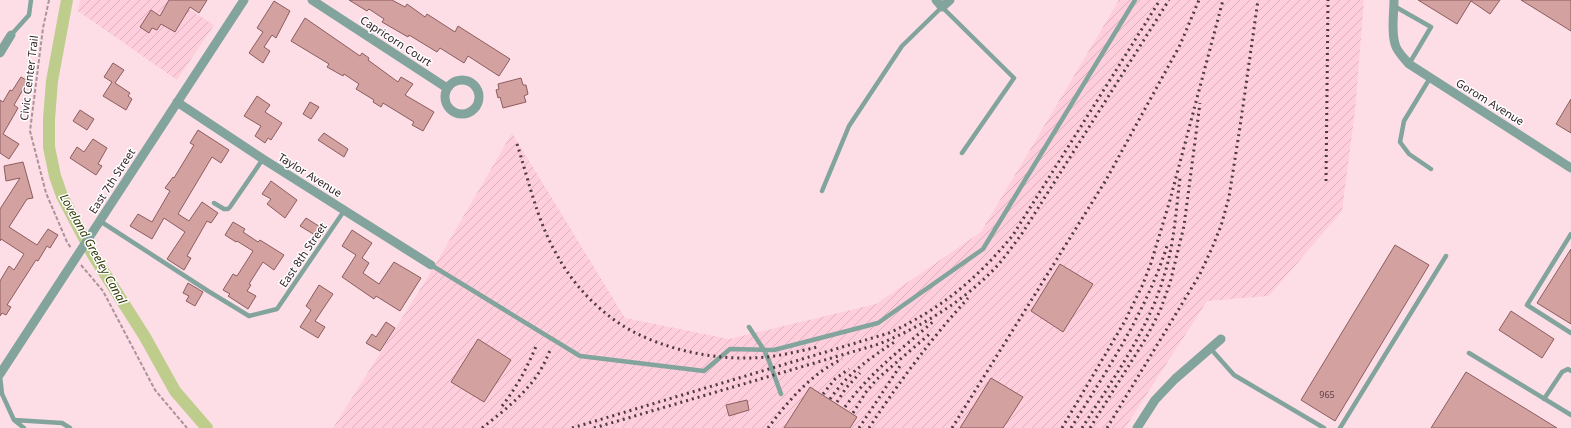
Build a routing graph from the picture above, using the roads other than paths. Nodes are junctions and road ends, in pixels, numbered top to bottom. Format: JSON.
{"nodes":[{"id":1,"x":31,"y":0,"type":"edge"},
{"id":2,"x":244,"y":0,"type":"edge"},
{"id":3,"x":312,"y":0,"type":"edge"},
{"id":4,"x":936,"y":0,"type":"edge"},
{"id":5,"x":950,"y":0,"type":"edge"},
{"id":6,"x":1135,"y":0,"type":"edge"},
{"id":7,"x":1394,"y":3,"type":"edge"},
{"id":8,"x":942,"y":7,"type":"junction"},
{"id":9,"x":11,"y":35,"type":"joint"},
{"id":10,"x":0,"y":53,"type":"edge"},
{"id":11,"x":1410,"y":64,"type":"junction"},
{"id":12,"x":1430,"y":78,"type":"junction"},
{"id":13,"x":447,"y":88,"type":"dead end"},
{"id":14,"x":177,"y":102,"type":"junction"},
{"id":15,"x":962,"y":153,"type":"dead end"},
{"id":16,"x":263,"y":159,"type":"junction"},
{"id":17,"x":1571,"y":168,"type":"edge"},
{"id":18,"x":1431,"y":169,"type":"dead end"},
{"id":19,"x":822,"y":191,"type":"dead end"},
{"id":20,"x":214,"y":203,"type":"dead end"},
{"id":21,"x":344,"y":211,"type":"junction"},
{"id":22,"x":99,"y":224,"type":"junction"},
{"id":23,"x":1571,"y":234,"type":"edge"},
{"id":24,"x":1446,"y":256,"type":"dead end"},
{"id":25,"x":432,"y":264,"type":"joint"},
{"id":26,"x":749,"y":327,"type":"dead end"},
{"id":27,"x":1571,"y":333,"type":"edge"},
{"id":28,"x":1221,"y":339,"type":"dead end"},
{"id":29,"x":1210,"y":348,"type":"junction"},
{"id":30,"x":764,"y":350,"type":"junction"},
{"id":31,"x":1469,"y":353,"type":"dead end"},
{"id":32,"x":1571,"y":371,"type":"edge"},
{"id":33,"x":0,"y":375,"type":"edge"},
{"id":34,"x":781,"y":394,"type":"dead end"},
{"id":35,"x":1544,"y":399,"type":"junction"},
{"id":36,"x":1571,"y":415,"type":"edge"},
{"id":37,"x":14,"y":420,"type":"junction"},
{"id":38,"x":24,"y":428,"type":"edge"},
{"id":39,"x":70,"y":428,"type":"edge"},
{"id":40,"x":1137,"y":428,"type":"edge"},
{"id":41,"x":1324,"y":428,"type":"edge"},
{"id":42,"x":1340,"y":428,"type":"edge"}],
"edges":[{"from":1,"to":9,"type":"lane"},
{"from":2,"to":14,"type":"street","name":"East 7th Street"},
{"from":3,"to":13,"type":"street","name":"Capricorn Court"},
{"from":4,"to":8,"type":"street"},
{"from":5,"to":8,"type":"street"},
{"from":6,"to":30,"type":"lane"},
{"from":7,"to":11,"type":"street","name":"Gorom Avenue"},
{"from":7,"to":11,"type":"lane"},
{"from":8,"to":15,"type":"lane"},
{"from":8,"to":19,"type":"lane"},
{"from":9,"to":10,"type":"street"},
{"from":11,"to":12,"type":"street","name":"Gorom Avenue"},
{"from":12,"to":17,"type":"street","name":"Gorom Avenue"},
{"from":12,"to":18,"type":"lane"},
{"from":14,"to":16,"type":"street","name":"Taylor Avenue"},
{"from":14,"to":22,"type":"street","name":"East 7th Street"},
{"from":16,"to":20,"type":"lane"},
{"from":16,"to":21,"type":"street","name":"Taylor Avenue"},
{"from":21,"to":22,"type":"lane","name":"East 8th Street"},
{"from":21,"to":25,"type":"street","name":"Taylor Avenue"},
{"from":22,"to":33,"type":"street","name":"East 7th Street"},
{"from":23,"to":27,"type":"lane"},
{"from":24,"to":42,"type":"lane"},
{"from":25,"to":30,"type":"lane"},
{"from":26,"to":30,"type":"lane"},
{"from":28,"to":29,"type":"street"},
{"from":29,"to":40,"type":"street"},
{"from":29,"to":41,"type":"lane"},
{"from":30,"to":34,"type":"lane"},
{"from":31,"to":35,"type":"lane"},
{"from":32,"to":35,"type":"lane"},
{"from":33,"to":37,"type":"lane"},
{"from":35,"to":36,"type":"lane"},
{"from":37,"to":38,"type":"lane"},
{"from":37,"to":39,"type":"lane"}]}
